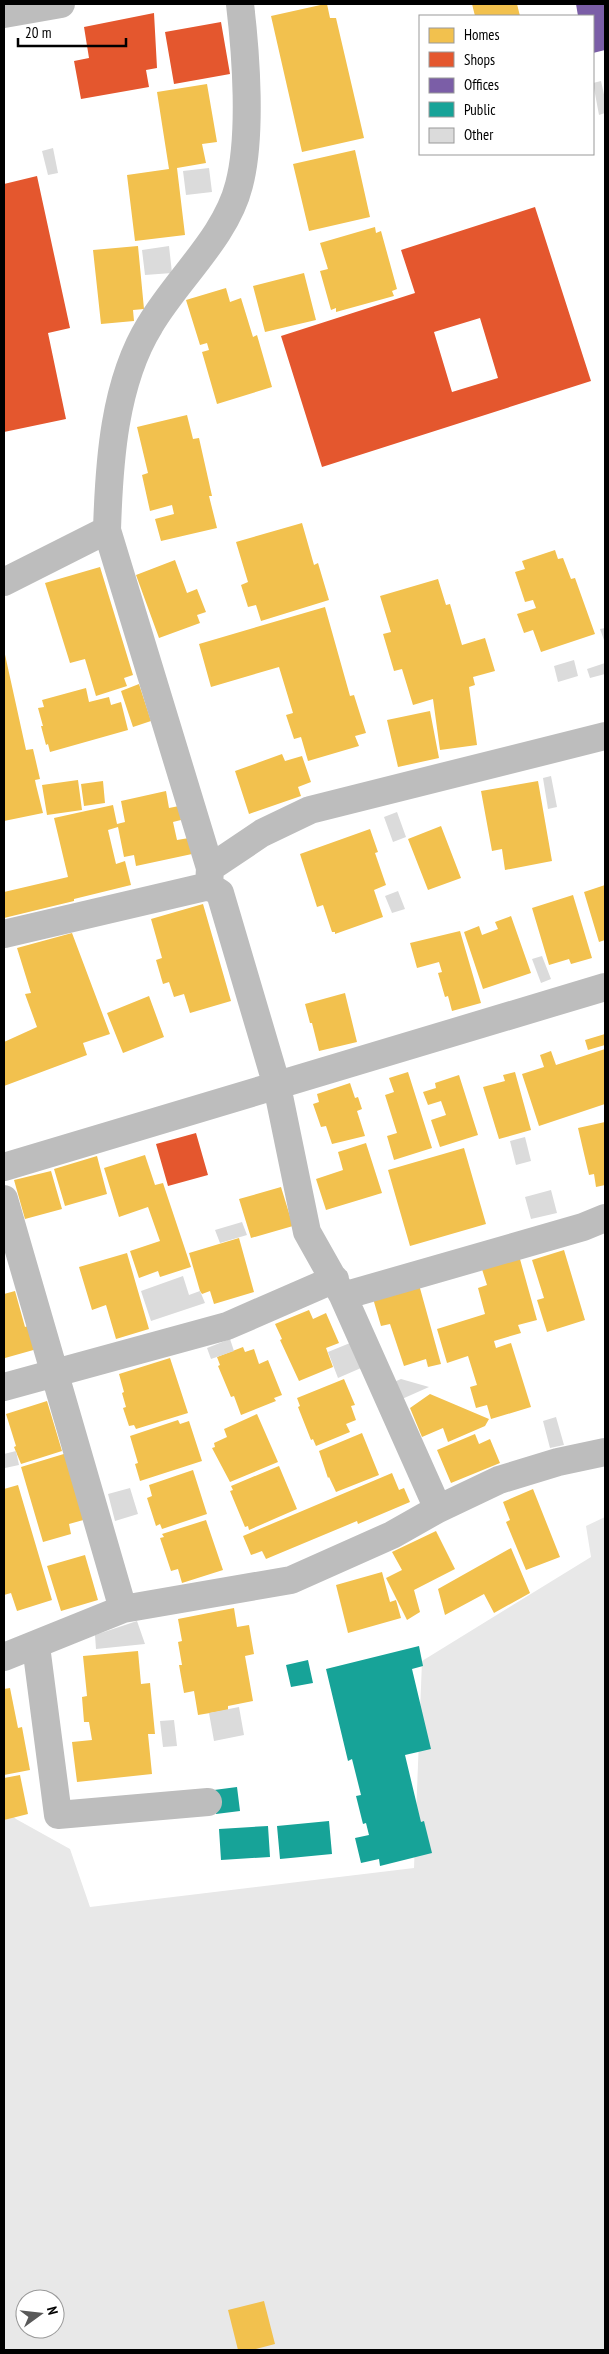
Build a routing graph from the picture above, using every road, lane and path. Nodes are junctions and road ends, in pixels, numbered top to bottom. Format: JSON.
{"nodes":[{"id":1,"x":61,"y":4,"type":"edge"},
{"id":2,"x":240,"y":4,"type":"edge"},
{"id":3,"x":4,"y":14,"type":"edge"},
{"id":4,"x":107,"y":530,"type":"junction"},
{"id":5,"x":4,"y":582,"type":"edge"},
{"id":6,"x":605,"y":736,"type":"edge"},
{"id":7,"x":210,"y":877,"type":"junction"},
{"id":8,"x":4,"y":934,"type":"edge"},
{"id":9,"x":605,"y":987,"type":"edge"},
{"id":10,"x":277,"y":1086,"type":"junction"},
{"id":11,"x":4,"y":1167,"type":"edge"},
{"id":12,"x":4,"y":1199,"type":"edge"},
{"id":13,"x":605,"y":1218,"type":"edge"},
{"id":14,"x":339,"y":1287,"type":"junction"},
{"id":15,"x":53,"y":1374,"type":"junction"},
{"id":16,"x":4,"y":1387,"type":"edge"},
{"id":17,"x":605,"y":1452,"type":"edge"},
{"id":18,"x":438,"y":1509,"type":"junction"},
{"id":19,"x":123,"y":1609,"type":"junction"},
{"id":20,"x":36,"y":1646,"type":"junction"},
{"id":21,"x":4,"y":1657,"type":"edge"},
{"id":22,"x":208,"y":1802,"type":"dead end"}],
"edges":[{"from":1,"to":3,"type":"street"},
{"from":2,"to":4,"type":"street"},
{"from":4,"to":5,"type":"street"},
{"from":4,"to":7,"type":"street"},
{"from":6,"to":7,"type":"street"},
{"from":7,"to":8,"type":"street"},
{"from":7,"to":10,"type":"street"},
{"from":9,"to":10,"type":"street"},
{"from":10,"to":11,"type":"street"},
{"from":10,"to":14,"type":"street"},
{"from":12,"to":15,"type":"street"},
{"from":13,"to":14,"type":"street"},
{"from":14,"to":15,"type":"street"},
{"from":14,"to":18,"type":"street"},
{"from":15,"to":16,"type":"street"},
{"from":15,"to":19,"type":"street"},
{"from":17,"to":18,"type":"street"},
{"from":18,"to":19,"type":"street"},
{"from":19,"to":20,"type":"street"},
{"from":20,"to":21,"type":"street"},
{"from":20,"to":22,"type":"street"}]}
